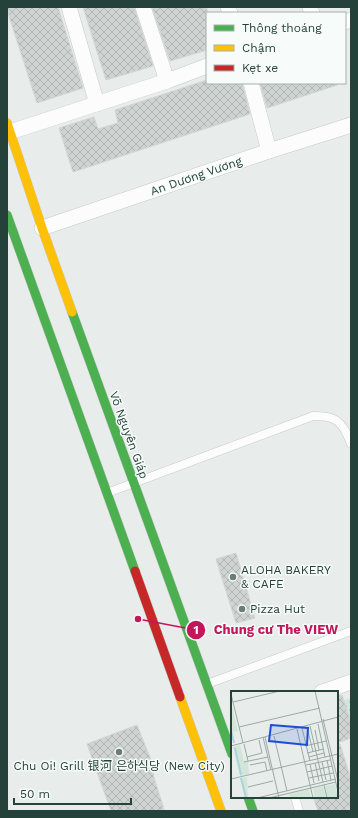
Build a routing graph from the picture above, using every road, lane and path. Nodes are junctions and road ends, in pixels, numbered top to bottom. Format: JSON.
{"nodes":[{"id":1,"x":69,"y":7,"type":"edge"},
{"id":2,"x":143,"y":7,"type":"edge"},
{"id":3,"x":206,"y":66,"type":"edge"},
{"id":4,"x":167,"y":81,"type":"junction"},
{"id":5,"x":251,"y":84,"type":"edge"},
{"id":6,"x":96,"y":104,"type":"junction"},
{"id":7,"x":351,"y":125,"type":"edge"},
{"id":8,"x":9,"y":128,"type":"edge"},
{"id":9,"x":269,"y":151,"type":"junction"},
{"id":10,"x":7,"y":215,"type":"edge"},
{"id":11,"x":42,"y":228,"type":"junction"},
{"id":12,"x":351,"y":444,"type":"edge"},
{"id":13,"x":134,"y":484,"type":"junction"},
{"id":14,"x":107,"y":494,"type":"junction"},
{"id":15,"x":351,"y":631,"type":"edge"},
{"id":16,"x":351,"y":682,"type":"edge"},
{"id":17,"x":206,"y":685,"type":"junction"},
{"id":18,"x":325,"y":691,"type":"edge"},
{"id":19,"x":227,"y":724,"type":"edge"},
{"id":20,"x":231,"y":748,"type":"edge"},
{"id":21,"x":248,"y":798,"type":"edge"},
{"id":22,"x":295,"y":798,"type":"edge"},
{"id":23,"x":221,"y":811,"type":"edge"},
{"id":24,"x":254,"y":811,"type":"edge"},
{"id":25,"x":299,"y":811,"type":"edge"}],
"edges":[{"from":1,"to":6,"type":"street"},
{"from":2,"to":4,"type":"street"},
{"from":3,"to":4,"type":"street"},
{"from":4,"to":6,"type":"street"},
{"from":5,"to":9,"type":"street"},
{"from":6,"to":8,"type":"street"},
{"from":7,"to":9,"type":"street","name":"An Dương Vương"},
{"from":8,"to":11,"type":"main road","name":"Võ Nguyên Giáp"},
{"from":9,"to":11,"type":"street","name":"An Dương Vương"},
{"from":10,"to":14,"type":"main road"},
{"from":11,"to":13,"type":"main road","name":"Võ Nguyên Giáp"},
{"from":12,"to":13,"type":"lane"},
{"from":13,"to":14,"type":"lane"},
{"from":13,"to":17,"type":"main road","name":"Võ Nguyên Giáp"},
{"from":14,"to":23,"type":"main road"},
{"from":15,"to":17,"type":"lane"},
{"from":16,"to":18,"type":"street"},
{"from":17,"to":19,"type":"main road","name":"Võ Nguyên Giáp"},
{"from":19,"to":20,"type":"main road","name":"Võ Nguyên Giáp"},
{"from":21,"to":24,"type":"main road"},
{"from":22,"to":25,"type":"lane"}]}
